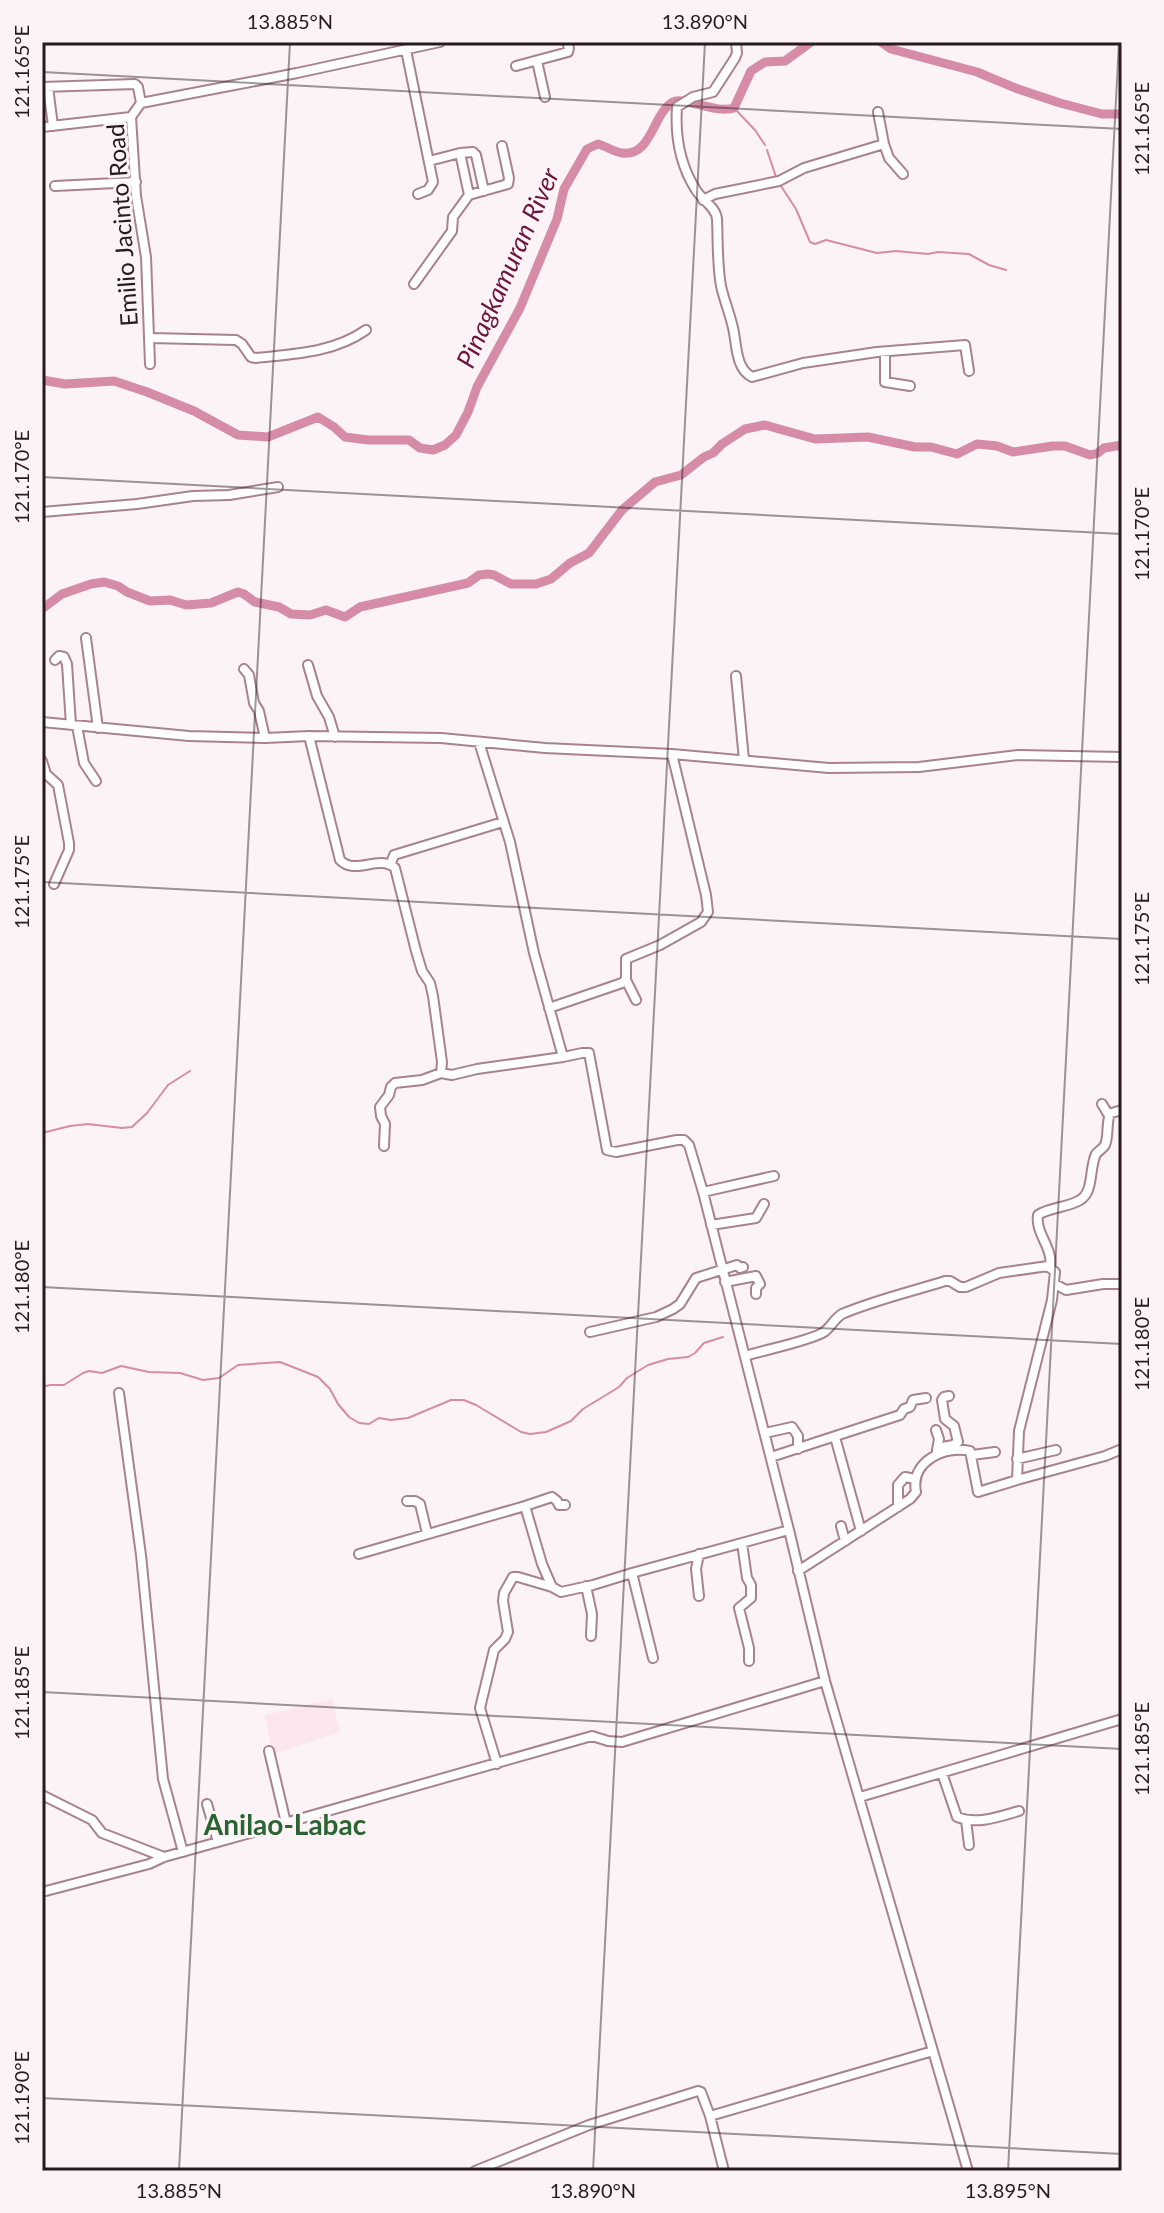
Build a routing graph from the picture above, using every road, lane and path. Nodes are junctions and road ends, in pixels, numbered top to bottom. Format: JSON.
{"nodes":[{"id":1,"x":440,"y":42,"type":"edge"},
{"id":2,"x":567,"y":42,"type":"edge"},
{"id":3,"x":736,"y":42,"type":"edge"},
{"id":4,"x":406,"y":50,"type":"junction"},
{"id":5,"x":537,"y":61,"type":"junction"},
{"id":6,"x":516,"y":66,"type":"dead end"},
{"id":7,"x":45,"y":87,"type":"edge"},
{"id":8,"x":545,"y":97,"type":"dead end"},
{"id":9,"x":141,"y":103,"type":"junction"},
{"id":10,"x":878,"y":112,"type":"dead end"},
{"id":11,"x":131,"y":117,"type":"junction"},
{"id":12,"x":53,"y":126,"type":"junction"},
{"id":13,"x":42,"y":127,"type":"edge"},
{"id":14,"x":884,"y":144,"type":"junction"},
{"id":15,"x":502,"y":146,"type":"dead end"},
{"id":16,"x":460,"y":153,"type":"junction"},
{"id":17,"x":429,"y":161,"type":"junction"},
{"id":18,"x":903,"y":174,"type":"dead end"},
{"id":19,"x":136,"y":182,"type":"junction"},
{"id":20,"x":55,"y":186,"type":"dead end"},
{"id":21,"x":484,"y":191,"type":"junction"},
{"id":22,"x":418,"y":194,"type":"dead end"},
{"id":23,"x":469,"y":195,"type":"junction"},
{"id":24,"x":703,"y":200,"type":"junction"},
{"id":25,"x":414,"y":284,"type":"dead end"},
{"id":26,"x":366,"y":330,"type":"dead end"},
{"id":27,"x":150,"y":338,"type":"junction"},
{"id":28,"x":885,"y":352,"type":"junction"},
{"id":29,"x":150,"y":364,"type":"dead end"},
{"id":30,"x":969,"y":371,"type":"dead end"},
{"id":31,"x":910,"y":386,"type":"dead end"},
{"id":32,"x":278,"y":487,"type":"dead end"},
{"id":33,"x":42,"y":512,"type":"edge"},
{"id":34,"x":86,"y":638,"type":"dead end"},
{"id":35,"x":55,"y":660,"type":"dead end"},
{"id":36,"x":308,"y":665,"type":"dead end"},
{"id":37,"x":244,"y":669,"type":"dead end"},
{"id":38,"x":736,"y":676,"type":"dead end"},
{"id":39,"x":42,"y":722,"type":"edge"},
{"id":40,"x":74,"y":725,"type":"junction"},
{"id":41,"x":98,"y":728,"type":"junction"},
{"id":42,"x":309,"y":736,"type":"junction"},
{"id":43,"x":335,"y":737,"type":"junction"},
{"id":44,"x":265,"y":738,"type":"junction"},
{"id":45,"x":479,"y":742,"type":"junction"},
{"id":46,"x":672,"y":754,"type":"junction"},
{"id":47,"x":1122,"y":757,"type":"edge"},
{"id":48,"x":744,"y":760,"type":"junction"},
{"id":49,"x":42,"y":761,"type":"edge"},
{"id":50,"x":96,"y":781,"type":"dead end"},
{"id":51,"x":503,"y":822,"type":"junction"},
{"id":52,"x":391,"y":863,"type":"junction"},
{"id":53,"x":54,"y":884,"type":"dead end"},
{"id":54,"x":626,"y":980,"type":"junction"},
{"id":55,"x":636,"y":1000,"type":"dead end"},
{"id":56,"x":549,"y":1008,"type":"junction"},
{"id":57,"x":563,"y":1057,"type":"junction"},
{"id":58,"x":441,"y":1073,"type":"junction"},
{"id":59,"x":1102,"y":1104,"type":"dead end"},
{"id":60,"x":1122,"y":1110,"type":"edge"},
{"id":61,"x":1110,"y":1114,"type":"junction"},
{"id":62,"x":384,"y":1146,"type":"dead end"},
{"id":63,"x":774,"y":1176,"type":"dead end"},
{"id":64,"x":703,"y":1192,"type":"junction"},
{"id":65,"x":764,"y":1204,"type":"dead end"},
{"id":66,"x":711,"y":1225,"type":"junction"},
{"id":67,"x":743,"y":1267,"type":"dead end"},
{"id":68,"x":1050,"y":1268,"type":"junction"},
{"id":69,"x":724,"y":1269,"type":"junction"},
{"id":70,"x":728,"y":1281,"type":"junction"},
{"id":71,"x":1055,"y":1284,"type":"junction"},
{"id":72,"x":1122,"y":1284,"type":"edge"},
{"id":73,"x":756,"y":1294,"type":"dead end"},
{"id":74,"x":590,"y":1332,"type":"dead end"},
{"id":75,"x":745,"y":1356,"type":"junction"},
{"id":76,"x":119,"y":1393,"type":"dead end"},
{"id":77,"x":949,"y":1396,"type":"dead end"},
{"id":78,"x":926,"y":1398,"type":"dead end"},
{"id":79,"x":936,"y":1430,"type":"dead end"},
{"id":80,"x":765,"y":1433,"type":"junction"},
{"id":81,"x":835,"y":1437,"type":"junction"},
{"id":82,"x":798,"y":1449,"type":"junction"},
{"id":83,"x":1122,"y":1449,"type":"edge"},
{"id":84,"x":1056,"y":1450,"type":"dead end"},
{"id":85,"x":937,"y":1451,"type":"junction"},
{"id":86,"x":995,"y":1452,"type":"dead end"},
{"id":87,"x":972,"y":1455,"type":"junction"},
{"id":88,"x":771,"y":1457,"type":"junction"},
{"id":89,"x":1017,"y":1459,"type":"junction"},
{"id":90,"x":915,"y":1479,"type":"junction"},
{"id":91,"x":1017,"y":1480,"type":"junction"},
{"id":92,"x":407,"y":1501,"type":"dead end"},
{"id":93,"x":565,"y":1505,"type":"dead end"},
{"id":94,"x":525,"y":1506,"type":"junction"},
{"id":95,"x":898,"y":1507,"type":"junction"},
{"id":96,"x":841,"y":1526,"type":"dead end"},
{"id":97,"x":789,"y":1530,"type":"junction"},
{"id":98,"x":861,"y":1531,"type":"junction"},
{"id":99,"x":427,"y":1533,"type":"junction"},
{"id":100,"x":845,"y":1541,"type":"junction"},
{"id":101,"x":742,"y":1543,"type":"junction"},
{"id":102,"x":359,"y":1554,"type":"dead end"},
{"id":103,"x":699,"y":1554,"type":"junction"},
{"id":104,"x":798,"y":1571,"type":"junction"},
{"id":105,"x":632,"y":1573,"type":"junction"},
{"id":106,"x":586,"y":1586,"type":"junction"},
{"id":107,"x":552,"y":1587,"type":"junction"},
{"id":108,"x":699,"y":1596,"type":"dead end"},
{"id":109,"x":591,"y":1636,"type":"dead end"},
{"id":110,"x":653,"y":1658,"type":"dead end"},
{"id":111,"x":749,"y":1661,"type":"dead end"},
{"id":112,"x":825,"y":1681,"type":"junction"},
{"id":113,"x":1122,"y":1719,"type":"edge"},
{"id":114,"x":269,"y":1751,"type":"dead end"},
{"id":115,"x":497,"y":1764,"type":"junction"},
{"id":116,"x":942,"y":1773,"type":"junction"},
{"id":117,"x":42,"y":1795,"type":"edge"},
{"id":118,"x":860,"y":1797,"type":"junction"},
{"id":119,"x":207,"y":1804,"type":"dead end"},
{"id":120,"x":1019,"y":1811,"type":"dead end"},
{"id":121,"x":966,"y":1820,"type":"junction"},
{"id":122,"x":286,"y":1823,"type":"junction"},
{"id":123,"x":218,"y":1842,"type":"junction"},
{"id":124,"x":969,"y":1845,"type":"dead end"},
{"id":125,"x":183,"y":1852,"type":"junction"},
{"id":126,"x":164,"y":1857,"type":"junction"},
{"id":127,"x":42,"y":1892,"type":"edge"},
{"id":128,"x":933,"y":2051,"type":"junction"},
{"id":129,"x":710,"y":2116,"type":"junction"},
{"id":130,"x":475,"y":2171,"type":"edge"},
{"id":131,"x":724,"y":2171,"type":"edge"},
{"id":132,"x":968,"y":2171,"type":"edge"}],
"edges":[{"from":1,"to":4,"type":"street","name":"Emilio Jacinto Road"},
{"from":2,"to":5,"type":"street"},
{"from":3,"to":24,"type":"street"},
{"from":4,"to":9,"type":"street","name":"Emilio Jacinto Road"},
{"from":4,"to":17,"type":"street"},
{"from":5,"to":6,"type":"street"},
{"from":5,"to":8,"type":"street"},
{"from":7,"to":9,"type":"street"},
{"from":7,"to":12,"type":"street"},
{"from":9,"to":11,"type":"street","name":"Emilio Jacinto Road"},
{"from":10,"to":14,"type":"street"},
{"from":11,"to":12,"type":"street"},
{"from":11,"to":19,"type":"street","name":"Emilio Jacinto Road"},
{"from":12,"to":13,"type":"street"},
{"from":14,"to":18,"type":"street"},
{"from":14,"to":24,"type":"street"},
{"from":15,"to":21,"type":"street"},
{"from":16,"to":17,"type":"street"},
{"from":16,"to":21,"type":"street"},
{"from":16,"to":23,"type":"street"},
{"from":17,"to":22,"type":"street"},
{"from":19,"to":20,"type":"street"},
{"from":19,"to":27,"type":"street","name":"Emilio Jacinto Road"},
{"from":21,"to":23,"type":"street"},
{"from":23,"to":25,"type":"street"},
{"from":24,"to":28,"type":"street"},
{"from":26,"to":27,"type":"street"},
{"from":27,"to":29,"type":"street","name":"Emilio Jacinto Road"},
{"from":28,"to":30,"type":"street"},
{"from":28,"to":31,"type":"street"},
{"from":32,"to":33,"type":"street"},
{"from":34,"to":41,"type":"street"},
{"from":35,"to":40,"type":"street"},
{"from":36,"to":43,"type":"street"},
{"from":37,"to":44,"type":"street"},
{"from":38,"to":48,"type":"street"},
{"from":39,"to":40,"type":"street"},
{"from":40,"to":41,"type":"street"},
{"from":40,"to":50,"type":"street"},
{"from":41,"to":44,"type":"street"},
{"from":42,"to":43,"type":"street"},
{"from":42,"to":44,"type":"street"},
{"from":42,"to":52,"type":"street"},
{"from":43,"to":45,"type":"street"},
{"from":45,"to":46,"type":"street"},
{"from":45,"to":51,"type":"street"},
{"from":46,"to":48,"type":"street"},
{"from":46,"to":54,"type":"street"},
{"from":47,"to":48,"type":"street"},
{"from":49,"to":53,"type":"street"},
{"from":51,"to":52,"type":"street"},
{"from":51,"to":56,"type":"street"},
{"from":52,"to":58,"type":"street"},
{"from":54,"to":55,"type":"street"},
{"from":54,"to":56,"type":"street"},
{"from":56,"to":57,"type":"street"},
{"from":57,"to":58,"type":"street"},
{"from":57,"to":64,"type":"street"},
{"from":58,"to":62,"type":"street"},
{"from":59,"to":61,"type":"street"},
{"from":60,"to":61,"type":"street"},
{"from":61,"to":68,"type":"street"},
{"from":63,"to":64,"type":"street"},
{"from":64,"to":66,"type":"street"},
{"from":65,"to":66,"type":"street"},
{"from":66,"to":69,"type":"street"},
{"from":67,"to":69,"type":"street"},
{"from":68,"to":71,"type":"street"},
{"from":68,"to":75,"type":"street"},
{"from":69,"to":70,"type":"street"},
{"from":69,"to":74,"type":"street"},
{"from":70,"to":73,"type":"street"},
{"from":70,"to":75,"type":"street"},
{"from":71,"to":72,"type":"street"},
{"from":71,"to":89,"type":"street"},
{"from":75,"to":80,"type":"street"},
{"from":76,"to":125,"type":"street"},
{"from":77,"to":85,"type":"street"},
{"from":78,"to":81,"type":"street"},
{"from":79,"to":85,"type":"street"},
{"from":80,"to":82,"type":"street"},
{"from":80,"to":88,"type":"street"},
{"from":81,"to":82,"type":"street"},
{"from":81,"to":98,"type":"street"},
{"from":82,"to":88,"type":"street"},
{"from":83,"to":91,"type":"street"},
{"from":84,"to":89,"type":"street"},
{"from":85,"to":87,"type":"street"},
{"from":85,"to":90,"type":"street"},
{"from":86,"to":87,"type":"street"},
{"from":87,"to":91,"type":"street"},
{"from":88,"to":97,"type":"street"},
{"from":89,"to":91,"type":"street"},
{"from":90,"to":95,"type":"street"},
{"from":90,"to":95,"type":"street"},
{"from":92,"to":99,"type":"street"},
{"from":93,"to":94,"type":"street"},
{"from":94,"to":99,"type":"street"},
{"from":94,"to":107,"type":"street"},
{"from":95,"to":98,"type":"street"},
{"from":96,"to":100,"type":"street"},
{"from":97,"to":101,"type":"street"},
{"from":97,"to":104,"type":"street"},
{"from":98,"to":100,"type":"street"},
{"from":99,"to":102,"type":"street"},
{"from":100,"to":104,"type":"street"},
{"from":101,"to":103,"type":"street"},
{"from":101,"to":111,"type":"street"},
{"from":103,"to":105,"type":"street"},
{"from":103,"to":108,"type":"street"},
{"from":104,"to":112,"type":"street"},
{"from":105,"to":106,"type":"street"},
{"from":105,"to":110,"type":"street"},
{"from":106,"to":107,"type":"street"},
{"from":106,"to":109,"type":"street"},
{"from":107,"to":115,"type":"street"},
{"from":112,"to":115,"type":"street"},
{"from":112,"to":118,"type":"street"},
{"from":113,"to":116,"type":"street"},
{"from":114,"to":122,"type":"street"},
{"from":115,"to":122,"type":"street"},
{"from":116,"to":118,"type":"street"},
{"from":116,"to":121,"type":"street"},
{"from":117,"to":126,"type":"street"},
{"from":118,"to":128,"type":"street"},
{"from":119,"to":123,"type":"street"},
{"from":120,"to":121,"type":"street"},
{"from":121,"to":124,"type":"street"},
{"from":122,"to":123,"type":"street"},
{"from":123,"to":125,"type":"street"},
{"from":125,"to":126,"type":"street"},
{"from":126,"to":127,"type":"street"},
{"from":128,"to":129,"type":"street"},
{"from":128,"to":132,"type":"street"},
{"from":129,"to":130,"type":"street"},
{"from":129,"to":131,"type":"street"}]}
